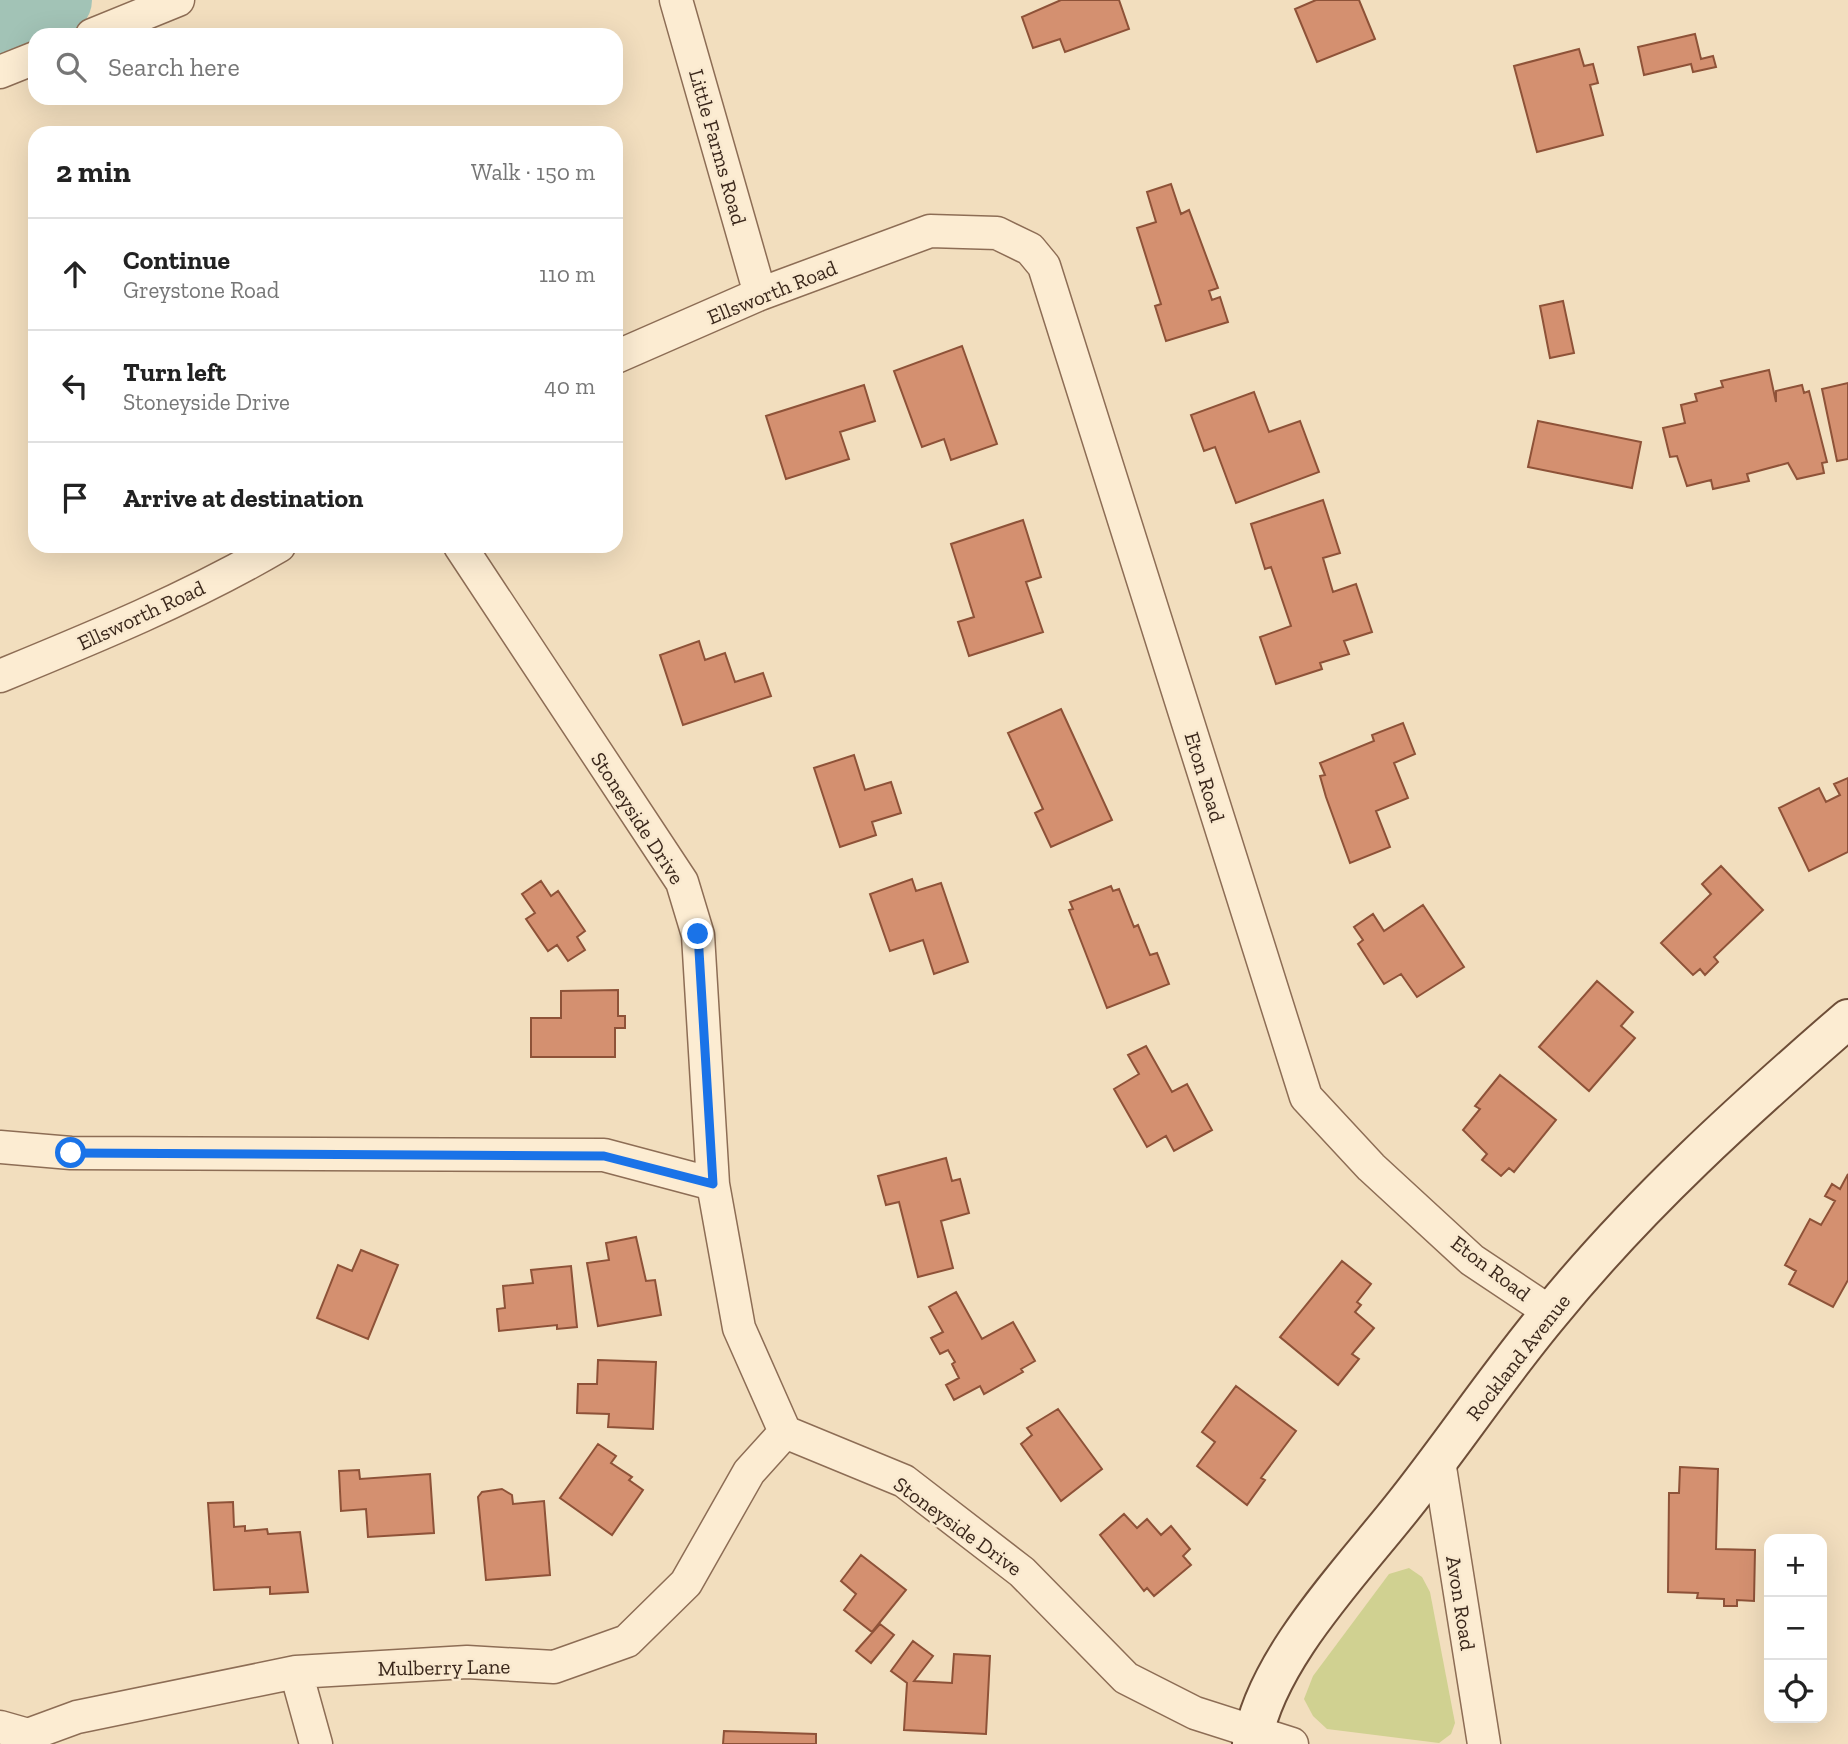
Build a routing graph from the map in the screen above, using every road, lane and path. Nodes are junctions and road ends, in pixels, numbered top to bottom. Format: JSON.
{"nodes":[{"id":1,"x":178,"y":0,"type":"edge"},
{"id":2,"x":676,"y":0,"type":"edge"},
{"id":3,"x":109,"y":28,"type":"edge"},
{"id":4,"x":28,"y":61,"type":"edge"},
{"id":5,"x":0,"y":72,"type":"edge"},
{"id":6,"x":930,"y":231,"type":"joint"},
{"id":7,"x":760,"y":294,"type":"junction"},
{"id":8,"x":623,"y":354,"type":"edge"},
{"id":9,"x":266,"y":553,"type":"edge"},
{"id":10,"x":465,"y":553,"type":"edge"},
{"id":11,"x":0,"y":676,"type":"edge"},
{"id":12,"x":1848,"y":1019,"type":"edge"},
{"id":13,"x":0,"y":1147,"type":"edge"},
{"id":14,"x":713,"y":1184,"type":"junction"},
{"id":15,"x":1550,"y":1312,"type":"junction"},
{"id":16,"x":785,"y":1432,"type":"junction"},
{"id":17,"x":1439,"y":1461,"type":"junction"},
{"id":18,"x":296,"y":1672,"type":"junction"},
{"id":19,"x":0,"y":1727,"type":"edge"},
{"id":20,"x":1253,"y":1738,"type":"edge"},
{"id":21,"x":316,"y":1744,"type":"edge"},
{"id":22,"x":1292,"y":1744,"type":"edge"},
{"id":23,"x":1484,"y":1744,"type":"edge"}],
"edges":[{"from":1,"to":3,"type":"street"},
{"from":2,"to":7,"type":"street","name":"Little Farms Road"},
{"from":4,"to":5,"type":"street"},
{"from":6,"to":7,"type":"street","name":"Ellsworth Road"},
{"from":6,"to":15,"type":"street","name":"Eton Road"},
{"from":7,"to":8,"type":"street","name":"Ellsworth Road"},
{"from":9,"to":11,"type":"street","name":"Ellsworth Road"},
{"from":10,"to":14,"type":"street","name":"Stoneyside Drive"},
{"from":12,"to":15,"type":"street","name":"Rockland Avenue"},
{"from":13,"to":14,"type":"street"},
{"from":14,"to":16,"type":"street","name":"Stoneyside Drive"},
{"from":15,"to":17,"type":"street","name":"Rockland Avenue"},
{"from":16,"to":18,"type":"street","name":"Mulberry Lane"},
{"from":16,"to":20,"type":"street","name":"Stoneyside Drive"},
{"from":17,"to":20,"type":"street","name":"Rockland Avenue"},
{"from":17,"to":23,"type":"street","name":"Avon Road"},
{"from":18,"to":19,"type":"street","name":"Mulberry Lane"},
{"from":18,"to":21,"type":"street"},
{"from":20,"to":22,"type":"street","name":"Stoneyside Drive"}]}
